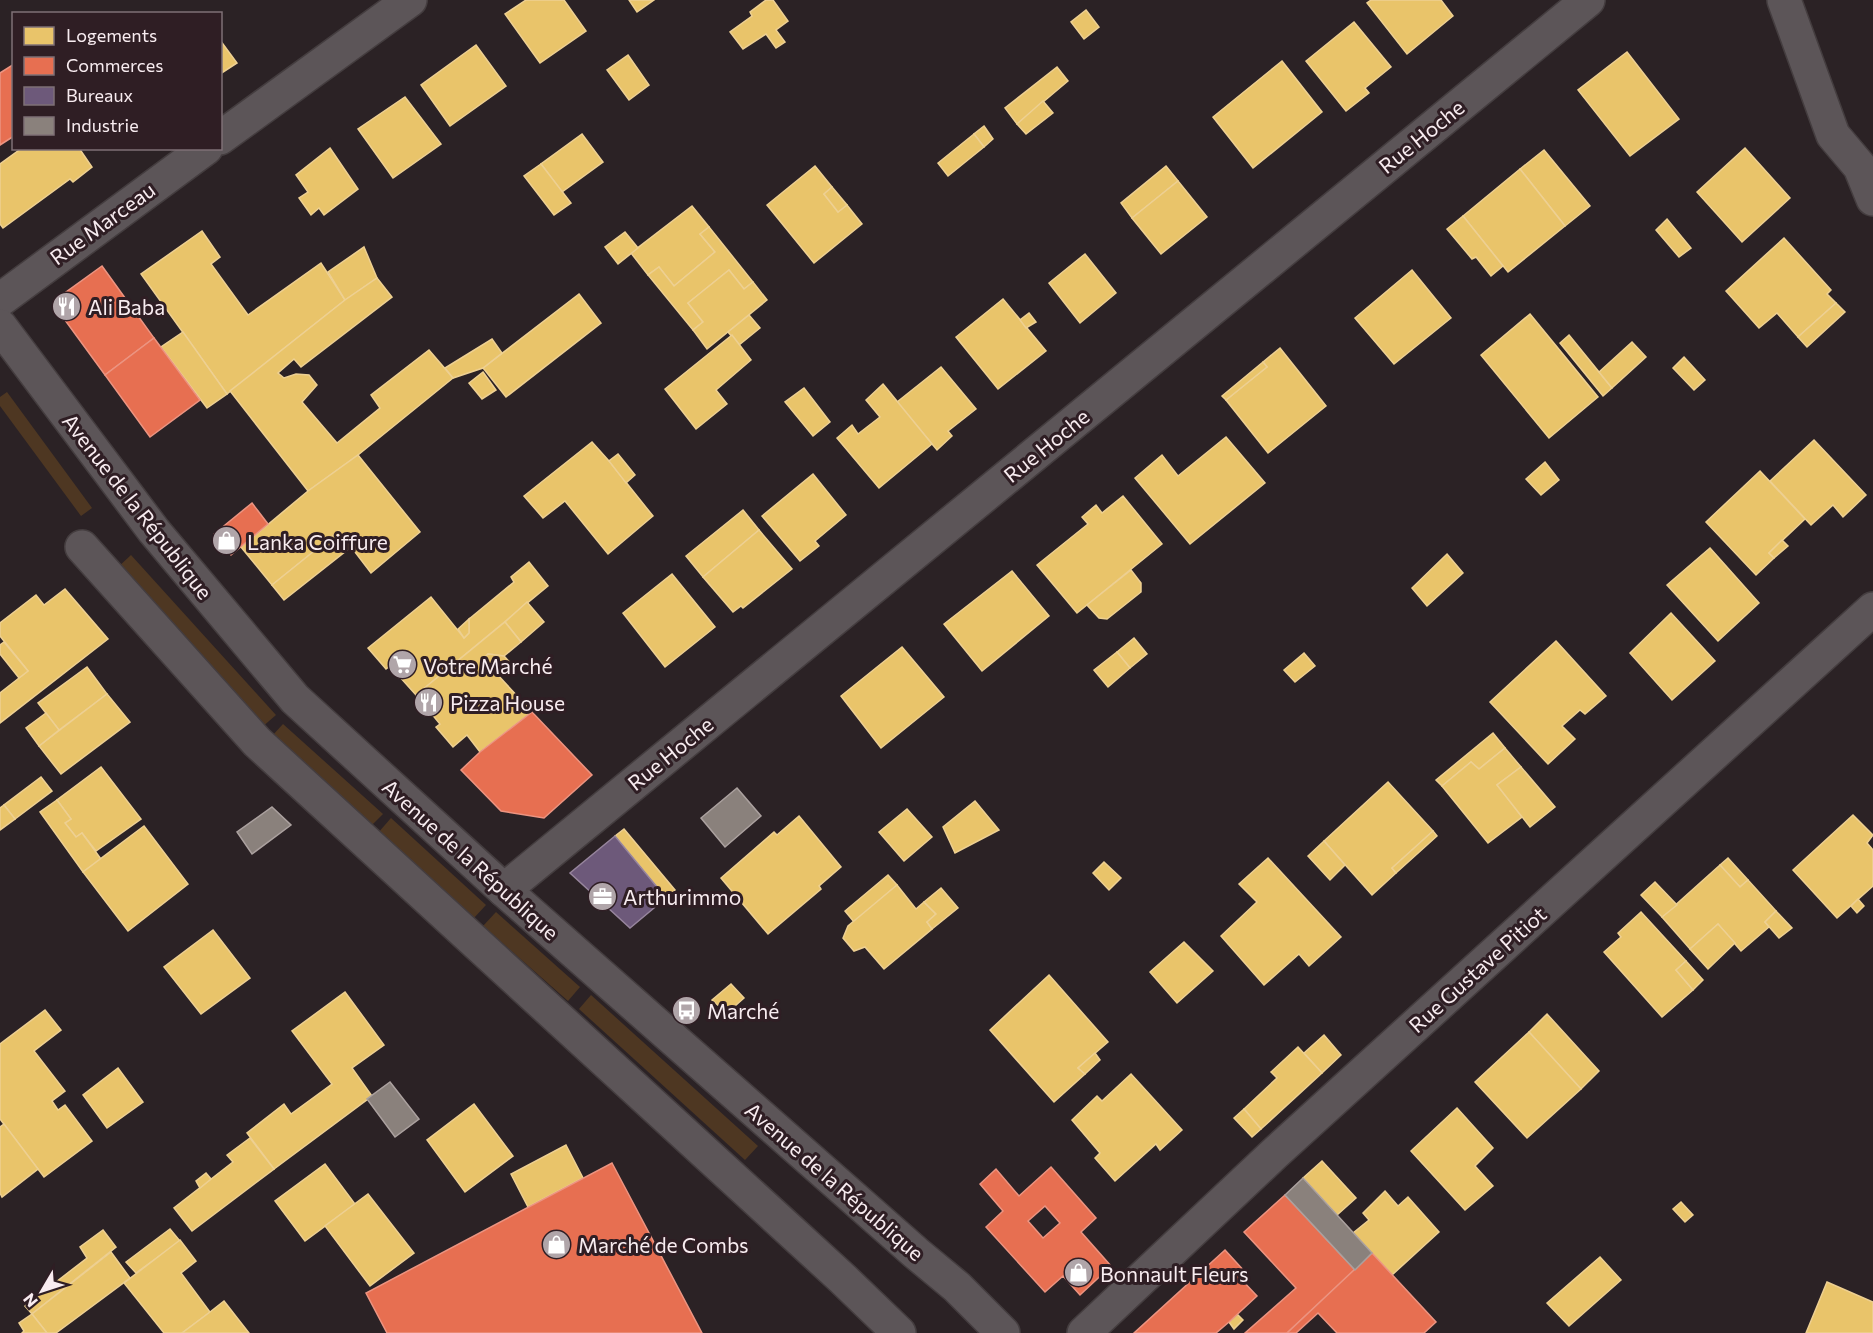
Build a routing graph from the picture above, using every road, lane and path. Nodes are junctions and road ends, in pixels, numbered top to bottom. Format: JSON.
{"nodes":[{"id":1,"x":410,"y":0,"type":"edge"},
{"id":2,"x":1588,"y":0,"type":"edge"},
{"id":3,"x":1784,"y":0,"type":"edge"},
{"id":4,"x":222,"y":137,"type":"edge"},
{"id":5,"x":203,"y":150,"type":"edge"},
{"id":6,"x":1873,"y":199,"type":"edge"},
{"id":7,"x":0,"y":300,"type":"edge"},
{"id":8,"x":0,"y":326,"type":"edge"},
{"id":9,"x":82,"y":548,"type":"dead end"},
{"id":10,"x":1873,"y":609,"type":"edge"},
{"id":11,"x":504,"y":890,"type":"junction"},
{"id":12,"x":899,"y":1333,"type":"edge"},
{"id":13,"x":1003,"y":1333,"type":"edge"},
{"id":14,"x":1084,"y":1333,"type":"edge"}],
"edges":[{"from":1,"to":4,"type":"street"},
{"from":2,"to":11,"type":"street","name":"Rue Hoche"},
{"from":3,"to":6,"type":"street"},
{"from":5,"to":7,"type":"street","name":"Rue Marceau"},
{"from":8,"to":11,"type":"street","name":"Avenue de la République"},
{"from":9,"to":12,"type":"street"},
{"from":10,"to":14,"type":"street","name":"Rue Gustave Pitiot"},
{"from":11,"to":13,"type":"street","name":"Avenue de la République"}]}
